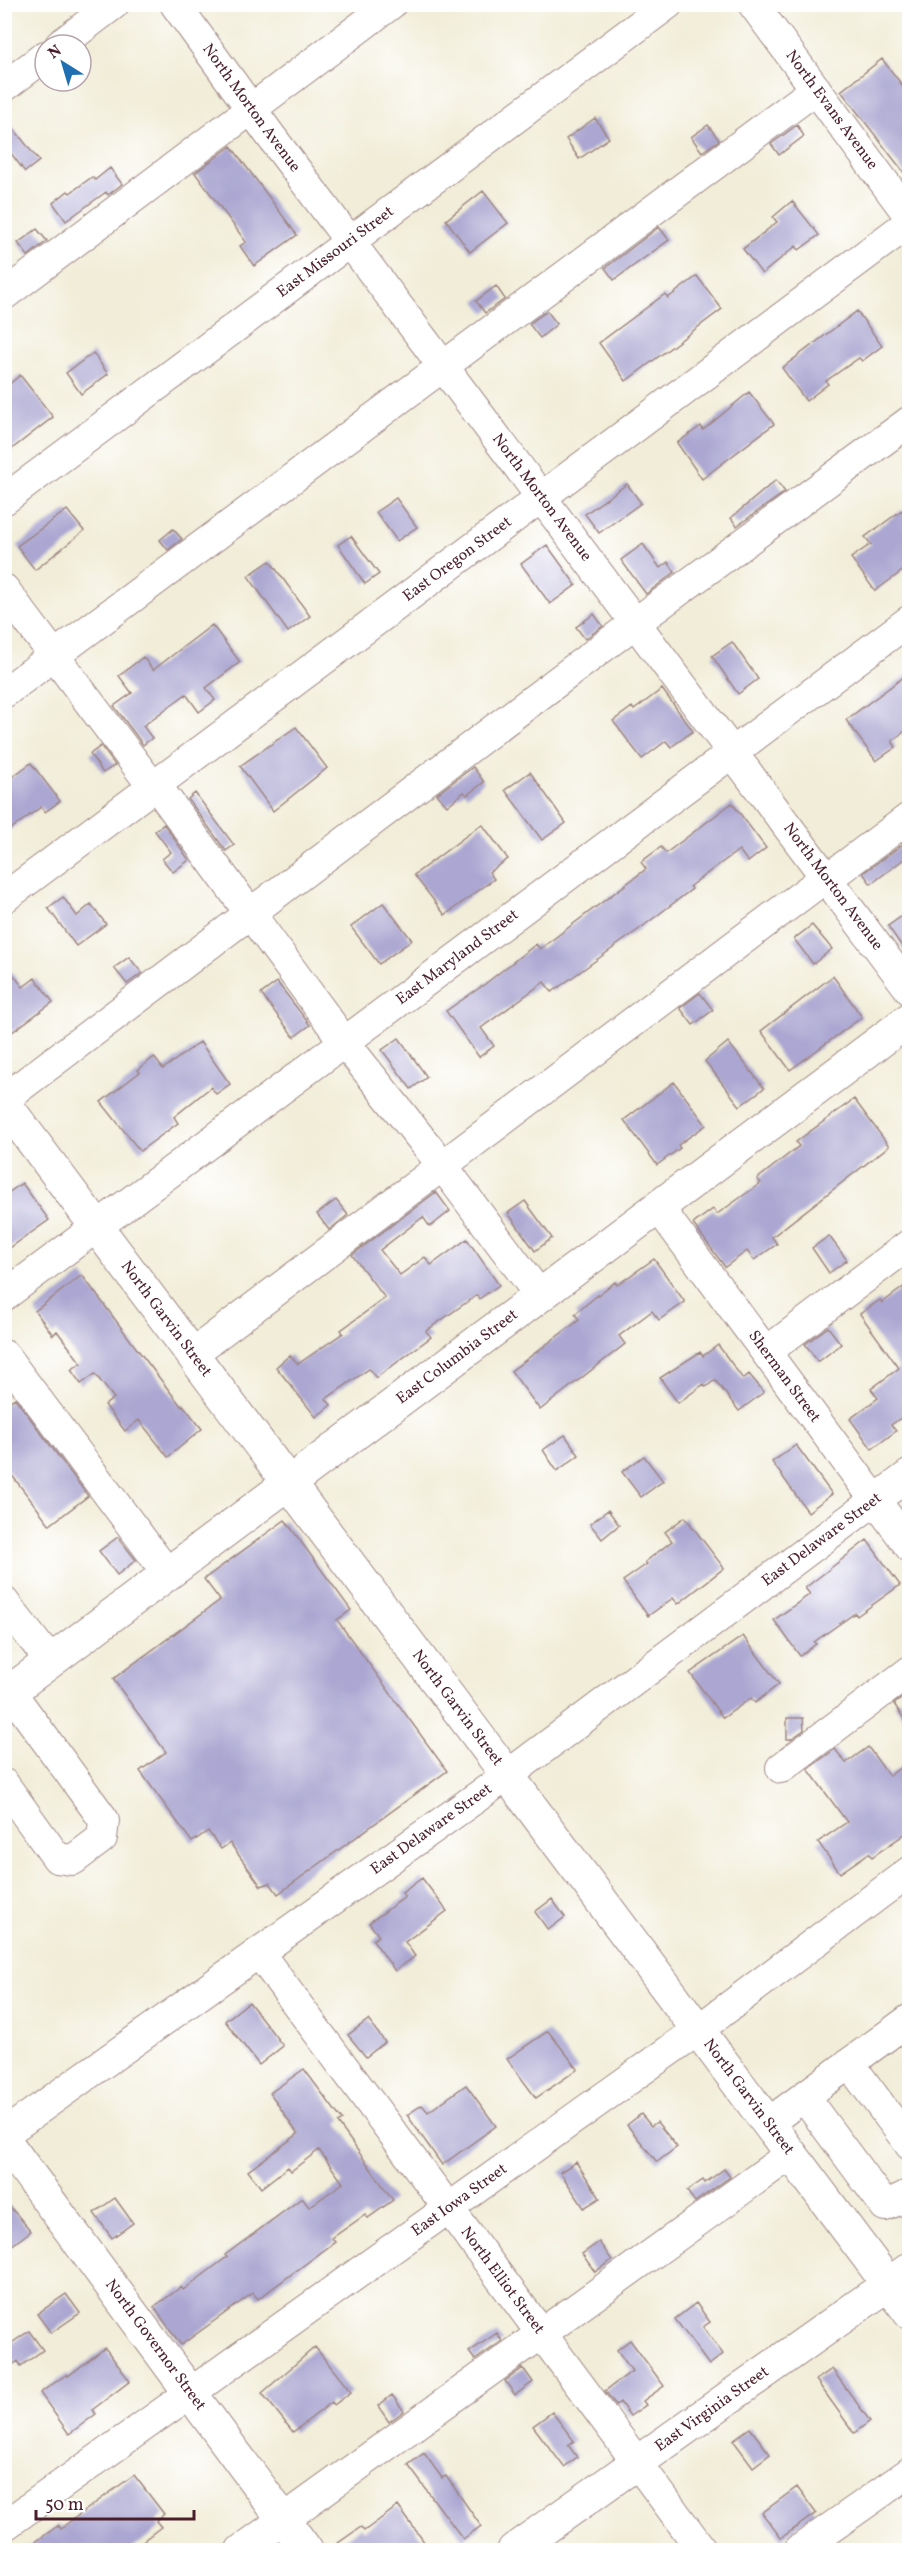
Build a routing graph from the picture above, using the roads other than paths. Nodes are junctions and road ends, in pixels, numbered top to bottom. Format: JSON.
{"nodes":[{"id":1,"x":114,"y":4,"type":"edge"},
{"id":2,"x":176,"y":4,"type":"edge"},
{"id":3,"x":391,"y":4,"type":"edge"},
{"id":4,"x":669,"y":4,"type":"edge"},
{"id":5,"x":753,"y":4,"type":"edge"},
{"id":6,"x":76,"y":33,"type":"edge"},
{"id":7,"x":33,"y":65,"type":"edge"},
{"id":8,"x":4,"y":87,"type":"edge"},
{"id":9,"x":816,"y":89,"type":"junction"},
{"id":10,"x":252,"y":110,"type":"junction"},
{"id":11,"x":909,"y":217,"type":"edge"},
{"id":12,"x":909,"y":222,"type":"edge"},
{"id":13,"x":350,"y":242,"type":"junction"},
{"id":14,"x":4,"y":295,"type":"edge"},
{"id":15,"x":444,"y":367,"type":"junction"},
{"id":16,"x":909,"y":421,"type":"edge"},
{"id":17,"x":542,"y":497,"type":"junction"},
{"id":18,"x":4,"y":500,"type":"edge"},
{"id":19,"x":4,"y":589,"type":"edge"},
{"id":20,"x":909,"y":620,"type":"edge"},
{"id":21,"x":635,"y":623,"type":"junction"},
{"id":22,"x":55,"y":656,"type":"junction"},
{"id":23,"x":4,"y":693,"type":"edge"},
{"id":24,"x":734,"y":752,"type":"junction"},
{"id":25,"x":154,"y":786,"type":"junction"},
{"id":26,"x":909,"y":817,"type":"edge"},
{"id":27,"x":827,"y":878,"type":"junction"},
{"id":28,"x":4,"y":898,"type":"edge"},
{"id":29,"x":250,"y":914,"type":"junction"},
{"id":30,"x":909,"y":990,"type":"edge"},
{"id":31,"x":909,"y":1019,"type":"edge"},
{"id":32,"x":345,"y":1043,"type":"junction"},
{"id":33,"x":4,"y":1101,"type":"edge"},
{"id":34,"x":442,"y":1165,"type":"junction"},
{"id":35,"x":659,"y":1208,"type":"junction"},
{"id":36,"x":98,"y":1226,"type":"junction"},
{"id":37,"x":909,"y":1244,"type":"edge"},
{"id":38,"x":4,"y":1296,"type":"edge"},
{"id":39,"x":540,"y":1296,"type":"junction"},
{"id":40,"x":766,"y":1352,"type":"junction"},
{"id":41,"x":4,"y":1354,"type":"edge"},
{"id":42,"x":192,"y":1354,"type":"junction"},
{"id":43,"x":909,"y":1474,"type":"edge"},
{"id":44,"x":291,"y":1484,"type":"junction"},
{"id":45,"x":875,"y":1500,"type":"junction"},
{"id":46,"x":909,"y":1547,"type":"edge"},
{"id":47,"x":167,"y":1573,"type":"junction"},
{"id":48,"x":4,"y":1602,"type":"edge"},
{"id":49,"x":50,"y":1661,"type":"junction"},
{"id":50,"x":909,"y":1671,"type":"edge"},
{"id":51,"x":7,"y":1694,"type":"edge"},
{"id":52,"x":781,"y":1768,"type":"dead end"},
{"id":53,"x":508,"y":1775,"type":"junction"},
{"id":54,"x":4,"y":1784,"type":"edge"},
{"id":55,"x":909,"y":1871,"type":"edge"},
{"id":56,"x":259,"y":1953,"type":"junction"},
{"id":57,"x":909,"y":2019,"type":"edge"},
{"id":58,"x":699,"y":2030,"type":"junction"},
{"id":59,"x":849,"y":2063,"type":"junction"},
{"id":60,"x":804,"y":2097,"type":"junction"},
{"id":61,"x":768,"y":2123,"type":"junction"},
{"id":62,"x":4,"y":2134,"type":"edge"},
{"id":63,"x":4,"y":2140,"type":"edge"},
{"id":64,"x":909,"y":2145,"type":"edge"},
{"id":65,"x":791,"y":2154,"type":"junction"},
{"id":66,"x":909,"y":2194,"type":"edge"},
{"id":67,"x":447,"y":2207,"type":"junction"},
{"id":68,"x":899,"y":2277,"type":"edge"},
{"id":69,"x":909,"y":2313,"type":"edge"},
{"id":70,"x":543,"y":2335,"type":"junction"},
{"id":71,"x":191,"y":2392,"type":"junction"},
{"id":72,"x":639,"y":2462,"type":"junction"},
{"id":73,"x":909,"y":2472,"type":"edge"},
{"id":74,"x":283,"y":2520,"type":"junction"},
{"id":75,"x":4,"y":2526,"type":"edge"},
{"id":76,"x":241,"y":2550,"type":"edge"},
{"id":77,"x":306,"y":2550,"type":"edge"},
{"id":78,"x":514,"y":2550,"type":"edge"},
{"id":79,"x":702,"y":2550,"type":"edge"},
{"id":80,"x":800,"y":2550,"type":"edge"}],
"edges":[{"from":1,"to":6,"type":"street"},
{"from":2,"to":10,"type":"street","name":"North Morton Avenue"},
{"from":3,"to":10,"type":"street"},
{"from":4,"to":13,"type":"street","name":"East Missouri Street"},
{"from":5,"to":9,"type":"street","name":"North Evans Avenue"},
{"from":7,"to":8,"type":"street"},
{"from":9,"to":11,"type":"street","name":"North Evans Avenue"},
{"from":9,"to":15,"type":"street"},
{"from":10,"to":13,"type":"street","name":"North Morton Avenue"},
{"from":10,"to":14,"type":"street"},
{"from":12,"to":17,"type":"street","name":"East Oregon Street"},
{"from":13,"to":15,"type":"street","name":"North Morton Avenue"},
{"from":13,"to":18,"type":"street","name":"East Missouri Street"},
{"from":15,"to":17,"type":"street","name":"North Morton Avenue"},
{"from":15,"to":22,"type":"street"},
{"from":16,"to":21,"type":"street"},
{"from":17,"to":21,"type":"street","name":"North Morton Avenue"},
{"from":17,"to":25,"type":"street","name":"East Oregon Street"},
{"from":19,"to":22,"type":"street"},
{"from":20,"to":24,"type":"street","name":"East Maryland Street"},
{"from":21,"to":24,"type":"street","name":"North Morton Avenue"},
{"from":21,"to":29,"type":"street"},
{"from":22,"to":23,"type":"street"},
{"from":22,"to":25,"type":"street"},
{"from":24,"to":27,"type":"street","name":"North Morton Avenue"},
{"from":24,"to":32,"type":"street","name":"East Maryland Street"},
{"from":25,"to":28,"type":"street","name":"East Oregon Street"},
{"from":25,"to":29,"type":"street"},
{"from":26,"to":27,"type":"street"},
{"from":27,"to":30,"type":"street","name":"North Morton Avenue"},
{"from":27,"to":34,"type":"street"},
{"from":29,"to":32,"type":"street"},
{"from":29,"to":33,"type":"street"},
{"from":31,"to":35,"type":"main road","name":"East Columbia Street"},
{"from":32,"to":34,"type":"street"},
{"from":32,"to":36,"type":"street","name":"East Maryland Street"},
{"from":33,"to":36,"type":"main road","name":"North Garvin Street"},
{"from":34,"to":39,"type":"street"},
{"from":34,"to":42,"type":"street"},
{"from":35,"to":39,"type":"main road","name":"East Columbia Street"},
{"from":35,"to":40,"type":"street","name":"Sherman Street"},
{"from":36,"to":38,"type":"street","name":"East Maryland Street"},
{"from":36,"to":42,"type":"main road","name":"North Garvin Street"},
{"from":37,"to":40,"type":"street"},
{"from":39,"to":44,"type":"main road","name":"East Columbia Street"},
{"from":40,"to":45,"type":"street","name":"Sherman Street"},
{"from":41,"to":47,"type":"street"},
{"from":42,"to":44,"type":"main road","name":"North Garvin Street"},
{"from":43,"to":45,"type":"street","name":"East Delaware Street"},
{"from":44,"to":47,"type":"main road","name":"East Columbia Street"},
{"from":44,"to":53,"type":"main road","name":"North Garvin Street"},
{"from":45,"to":46,"type":"street","name":"Sherman Street"},
{"from":45,"to":53,"type":"street","name":"East Delaware Street"},
{"from":47,"to":49,"type":"main road","name":"East Columbia Street"},
{"from":48,"to":49,"type":"street"},
{"from":49,"to":51,"type":"main road","name":"East Columbia Street"},
{"from":50,"to":52,"type":"street"},
{"from":51,"to":54,"type":"street"},
{"from":53,"to":56,"type":"street","name":"East Delaware Street"},
{"from":53,"to":58,"type":"main road","name":"North Garvin Street"},
{"from":55,"to":58,"type":"street","name":"East Iowa Street"},
{"from":56,"to":62,"type":"street","name":"East Delaware Street"},
{"from":56,"to":67,"type":"street","name":"North Elliot Street"},
{"from":57,"to":59,"type":"street"},
{"from":58,"to":61,"type":"main road","name":"North Garvin Street"},
{"from":58,"to":67,"type":"street","name":"East Iowa Street"},
{"from":59,"to":60,"type":"street"},
{"from":59,"to":64,"type":"street"},
{"from":60,"to":61,"type":"street"},
{"from":60,"to":66,"type":"street"},
{"from":61,"to":65,"type":"main road","name":"North Garvin Street"},
{"from":63,"to":71,"type":"main road","name":"North Governor Street"},
{"from":65,"to":68,"type":"main road","name":"North Garvin Street"},
{"from":65,"to":70,"type":"street"},
{"from":67,"to":70,"type":"street","name":"North Elliot Street"},
{"from":67,"to":71,"type":"street","name":"East Iowa Street"},
{"from":68,"to":69,"type":"main road","name":"North Garvin Street"},
{"from":68,"to":72,"type":"main road","name":"East Virginia Street"},
{"from":70,"to":72,"type":"street","name":"North Elliot Street"},
{"from":70,"to":74,"type":"street"},
{"from":71,"to":74,"type":"main road","name":"North Governor Street"},
{"from":71,"to":75,"type":"street","name":"East Iowa Street"},
{"from":72,"to":78,"type":"main road","name":"East Virginia Street"},
{"from":72,"to":79,"type":"street","name":"North Elliot Street"},
{"from":73,"to":80,"type":"street"},
{"from":74,"to":76,"type":"street"},
{"from":74,"to":77,"type":"main road","name":"North Governor Street"}]}
